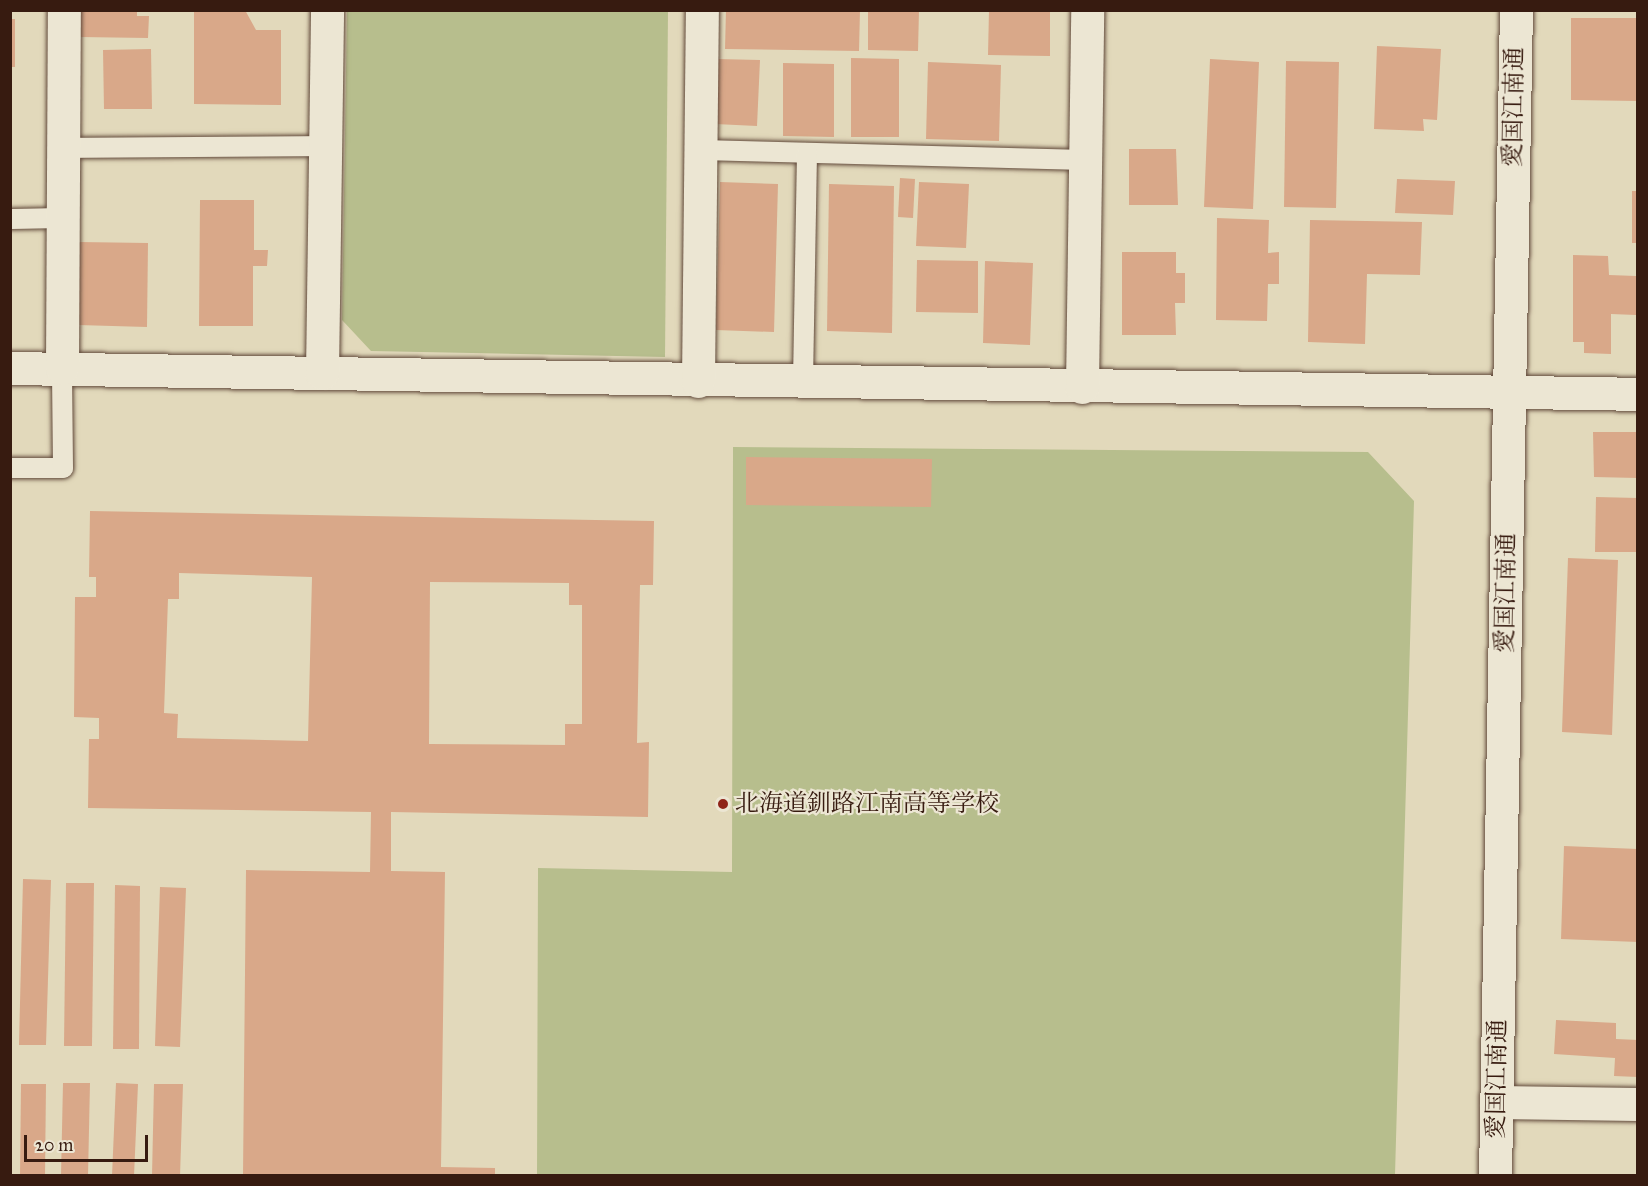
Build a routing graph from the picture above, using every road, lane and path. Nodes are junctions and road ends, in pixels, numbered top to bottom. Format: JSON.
{"nodes":[{"id":1,"x":64,"y":10,"type":"edge"},
{"id":2,"x":327,"y":10,"type":"edge"},
{"id":3,"x":702,"y":10,"type":"edge"},
{"id":4,"x":1087,"y":10,"type":"edge"},
{"id":5,"x":1516,"y":10,"type":"edge"},
{"id":6,"x":325,"y":146,"type":"junction"},
{"id":7,"x":63,"y":148,"type":"junction"},
{"id":8,"x":702,"y":150,"type":"junction"},
{"id":9,"x":807,"y":153,"type":"junction"},
{"id":10,"x":1085,"y":160,"type":"junction"},
{"id":11,"x":63,"y":218,"type":"junction"},
{"id":12,"x":10,"y":219,"type":"edge"},
{"id":13,"x":10,"y":368,"type":"edge"},
{"id":14,"x":62,"y":368,"type":"junction"},
{"id":15,"x":322,"y":373,"type":"junction"},
{"id":16,"x":698,"y":381,"type":"junction"},
{"id":17,"x":803,"y":382,"type":"junction"},
{"id":18,"x":1082,"y":387,"type":"junction"},
{"id":19,"x":1508,"y":392,"type":"junction"},
{"id":20,"x":1638,"y":394,"type":"edge"},
{"id":21,"x":10,"y":468,"type":"edge"},
{"id":22,"x":1496,"y":1102,"type":"junction"},
{"id":23,"x":1638,"y":1104,"type":"edge"},
{"id":24,"x":1496,"y":1176,"type":"edge"}],
"edges":[{"from":1,"to":7,"type":"street"},
{"from":2,"to":6,"type":"street"},
{"from":3,"to":8,"type":"street"},
{"from":4,"to":10,"type":"street"},
{"from":5,"to":19,"type":"street","name":"愛国江南通"},
{"from":6,"to":7,"type":"lane"},
{"from":6,"to":15,"type":"street"},
{"from":7,"to":11,"type":"street"},
{"from":8,"to":9,"type":"lane"},
{"from":8,"to":16,"type":"street"},
{"from":9,"to":10,"type":"lane"},
{"from":9,"to":17,"type":"lane"},
{"from":10,"to":18,"type":"street"},
{"from":11,"to":12,"type":"lane"},
{"from":11,"to":14,"type":"street"},
{"from":13,"to":14,"type":"street"},
{"from":14,"to":15,"type":"street"},
{"from":14,"to":21,"type":"lane"},
{"from":15,"to":16,"type":"street"},
{"from":16,"to":17,"type":"street"},
{"from":17,"to":18,"type":"street"},
{"from":18,"to":19,"type":"street"},
{"from":19,"to":20,"type":"street"},
{"from":19,"to":22,"type":"street","name":"愛国江南通"},
{"from":22,"to":23,"type":"street"},
{"from":22,"to":24,"type":"street","name":"愛国江南通"}]}
